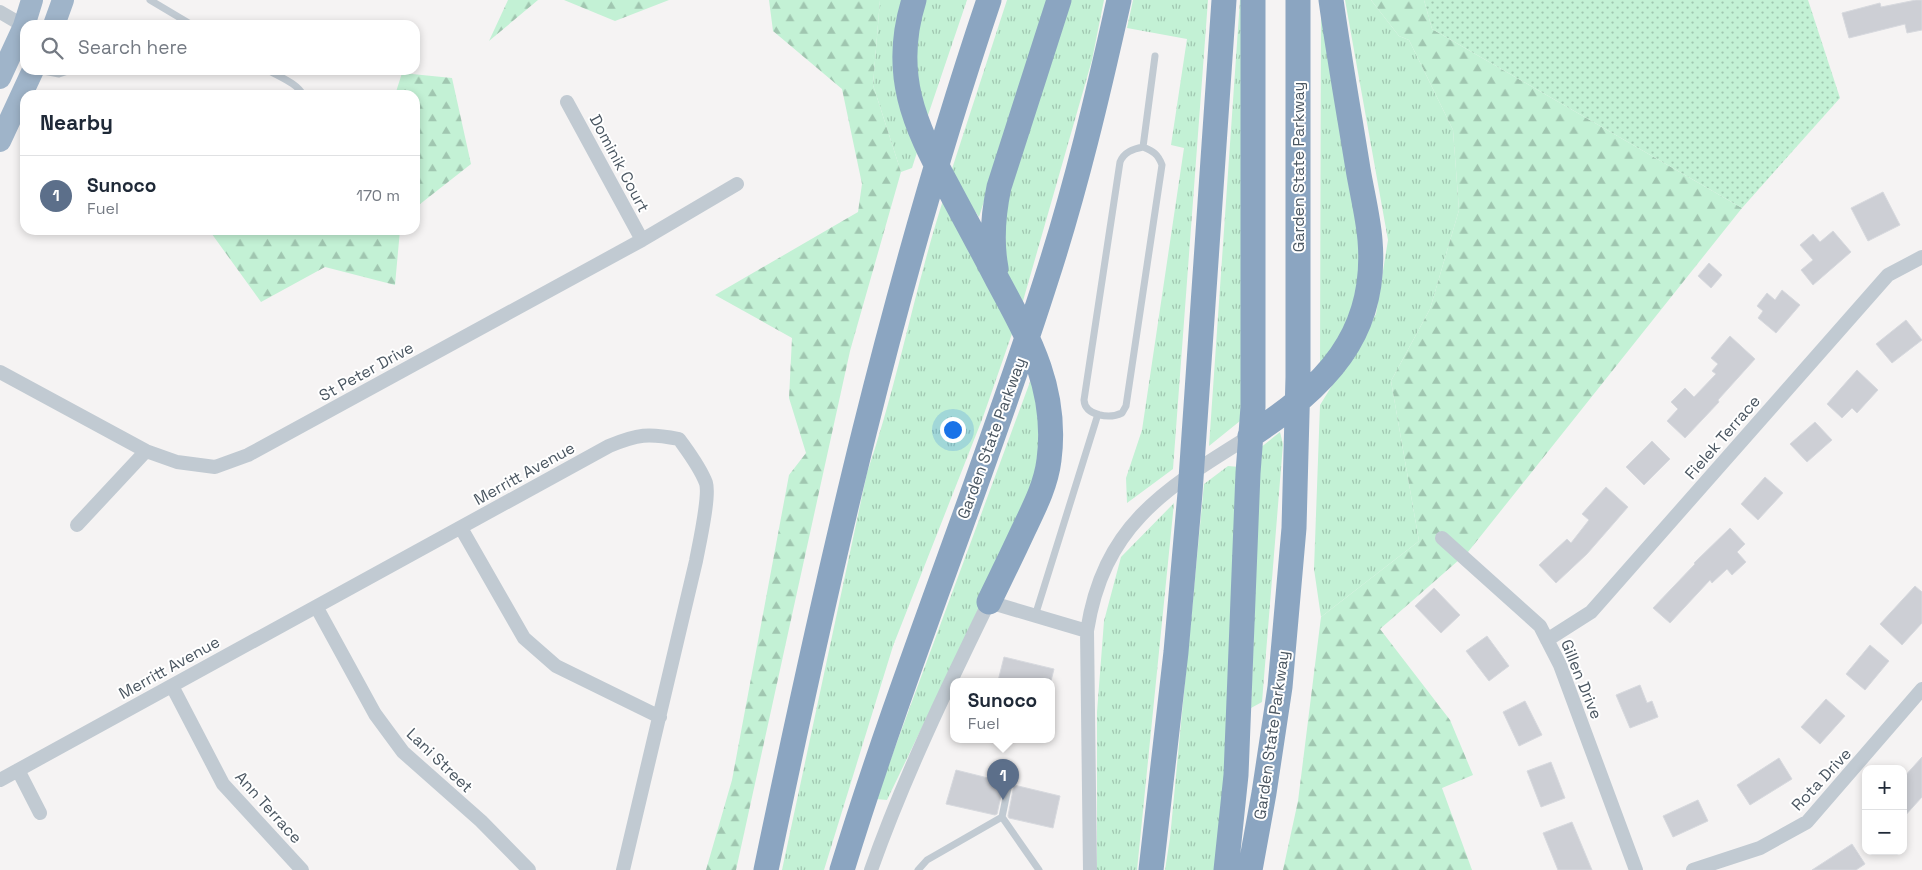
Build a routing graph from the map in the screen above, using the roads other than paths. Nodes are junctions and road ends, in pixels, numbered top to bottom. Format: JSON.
{"nodes":[{"id":1,"x":32,"y":0,"type":"edge"},
{"id":2,"x":62,"y":0,"type":"edge"},
{"id":3,"x":150,"y":0,"type":"edge"},
{"id":4,"x":914,"y":0,"type":"edge"},
{"id":5,"x":989,"y":0,"type":"edge"},
{"id":6,"x":1059,"y":0,"type":"edge"},
{"id":7,"x":1120,"y":0,"type":"edge"},
{"id":8,"x":1224,"y":0,"type":"edge"},
{"id":9,"x":1253,"y":0,"type":"edge"},
{"id":10,"x":1298,"y":0,"type":"edge"},
{"id":11,"x":1331,"y":0,"type":"edge"},
{"id":12,"x":0,"y":12,"type":"edge"},
{"id":13,"x":26,"y":20,"type":"edge"},
{"id":14,"x":56,"y":20,"type":"edge"},
{"id":15,"x":184,"y":20,"type":"edge"},
{"id":16,"x":20,"y":24,"type":"edge"},
{"id":17,"x":20,"y":35,"type":"edge"},
{"id":18,"x":1155,"y":56,"type":"dead end"},
{"id":19,"x":32,"y":75,"type":"edge"},
{"id":20,"x":276,"y":75,"type":"edge"},
{"id":21,"x":0,"y":78,"type":"edge"},
{"id":22,"x":25,"y":90,"type":"edge"},
{"id":23,"x":299,"y":90,"type":"edge"},
{"id":24,"x":20,"y":100,"type":"edge"},
{"id":25,"x":567,"y":102,"type":"dead end"},
{"id":26,"x":0,"y":142,"type":"edge"},
{"id":27,"x":1143,"y":147,"type":"junction"},
{"id":28,"x":737,"y":184,"type":"dead end"},
{"id":29,"x":642,"y":240,"type":"junction"},
{"id":30,"x":1922,"y":256,"type":"edge"},
{"id":31,"x":999,"y":283,"type":"junction"},
{"id":32,"x":0,"y":372,"type":"edge"},
{"id":33,"x":1098,"y":414,"type":"junction"},
{"id":34,"x":1250,"y":436,"type":"junction"},
{"id":35,"x":146,"y":451,"type":"junction"},
{"id":36,"x":77,"y":525,"type":"dead end"},
{"id":37,"x":461,"y":528,"type":"junction"},
{"id":38,"x":1442,"y":538,"type":"dead end"},
{"id":39,"x":989,"y":602,"type":"junction"},
{"id":40,"x":317,"y":608,"type":"junction"},
{"id":41,"x":1035,"y":616,"type":"junction"},
{"id":42,"x":1087,"y":631,"type":"junction"},
{"id":43,"x":1547,"y":640,"type":"junction"},
{"id":44,"x":953,"y":678,"type":"edge"},
{"id":45,"x":950,"y":684,"type":"edge"},
{"id":46,"x":172,"y":686,"type":"junction"},
{"id":47,"x":1922,"y":689,"type":"edge"},
{"id":48,"x":660,"y":717,"type":"junction"},
{"id":49,"x":18,"y":770,"type":"junction"},
{"id":50,"x":0,"y":780,"type":"edge"},
{"id":51,"x":1009,"y":784,"type":"dead end"},
{"id":52,"x":40,"y":813,"type":"dead end"},
{"id":53,"x":1002,"y":816,"type":"junction"},
{"id":54,"x":302,"y":870,"type":"edge"},
{"id":55,"x":529,"y":870,"type":"edge"},
{"id":56,"x":623,"y":870,"type":"edge"},
{"id":57,"x":766,"y":870,"type":"edge"},
{"id":58,"x":842,"y":870,"type":"edge"},
{"id":59,"x":871,"y":870,"type":"edge"},
{"id":60,"x":918,"y":870,"type":"edge"},
{"id":61,"x":1039,"y":870,"type":"edge"},
{"id":62,"x":1090,"y":870,"type":"edge"},
{"id":63,"x":1152,"y":870,"type":"edge"},
{"id":64,"x":1226,"y":870,"type":"edge"},
{"id":65,"x":1250,"y":870,"type":"edge"},
{"id":66,"x":1636,"y":870,"type":"edge"},
{"id":67,"x":1693,"y":870,"type":"edge"}],
"edges":[{"from":1,"to":13,"type":"highway"},
{"from":2,"to":14,"type":"highway"},
{"from":3,"to":15,"type":"lane"},
{"from":4,"to":31,"type":"highway"},
{"from":5,"to":57,"type":"highway"},
{"from":6,"to":31,"type":"highway"},
{"from":7,"to":58,"type":"highway","name":"Garden State Parkway"},
{"from":8,"to":63,"type":"highway"},
{"from":9,"to":34,"type":"highway"},
{"from":10,"to":65,"type":"highway","name":"Garden State Parkway"},
{"from":11,"to":34,"type":"highway"},
{"from":12,"to":16,"type":"street"},
{"from":17,"to":21,"type":"highway"},
{"from":18,"to":27,"type":"lane"},
{"from":19,"to":22,"type":"highway"},
{"from":20,"to":23,"type":"lane"},
{"from":24,"to":26,"type":"highway"},
{"from":25,"to":29,"type":"street","name":"Dominik Court"},
{"from":27,"to":33,"type":"lane"},
{"from":27,"to":33,"type":"lane"},
{"from":28,"to":29,"type":"street","name":"St Peter Drive"},
{"from":29,"to":35,"type":"street","name":"St Peter Drive"},
{"from":30,"to":43,"type":"street","name":"Fielek Terrace"},
{"from":31,"to":39,"type":"highway"},
{"from":32,"to":35,"type":"street","name":"St Peter Drive"},
{"from":33,"to":41,"type":"lane"},
{"from":34,"to":42,"type":"street"},
{"from":34,"to":64,"type":"highway"},
{"from":35,"to":36,"type":"street"},
{"from":37,"to":40,"type":"street","name":"Merritt Avenue"},
{"from":37,"to":48,"type":"street"},
{"from":37,"to":48,"type":"street","name":"Merritt Avenue"},
{"from":38,"to":43,"type":"street","name":"Gillen Drive"},
{"from":39,"to":41,"type":"street"},
{"from":39,"to":44,"type":"street"},
{"from":40,"to":46,"type":"street","name":"Merritt Avenue"},
{"from":40,"to":55,"type":"street","name":"Lani Street"},
{"from":41,"to":42,"type":"street"},
{"from":42,"to":62,"type":"street"},
{"from":43,"to":66,"type":"street","name":"Gillen Drive"},
{"from":45,"to":59,"type":"street"},
{"from":46,"to":49,"type":"street","name":"Merritt Avenue"},
{"from":46,"to":54,"type":"street","name":"Ann Terrace"},
{"from":47,"to":67,"type":"street","name":"Rota Drive"},
{"from":48,"to":56,"type":"street","name":"Merritt Avenue"},
{"from":49,"to":50,"type":"street","name":"Merritt Avenue"},
{"from":49,"to":52,"type":"street"},
{"from":51,"to":53,"type":"lane"},
{"from":53,"to":60,"type":"lane"},
{"from":53,"to":61,"type":"lane"}]}
